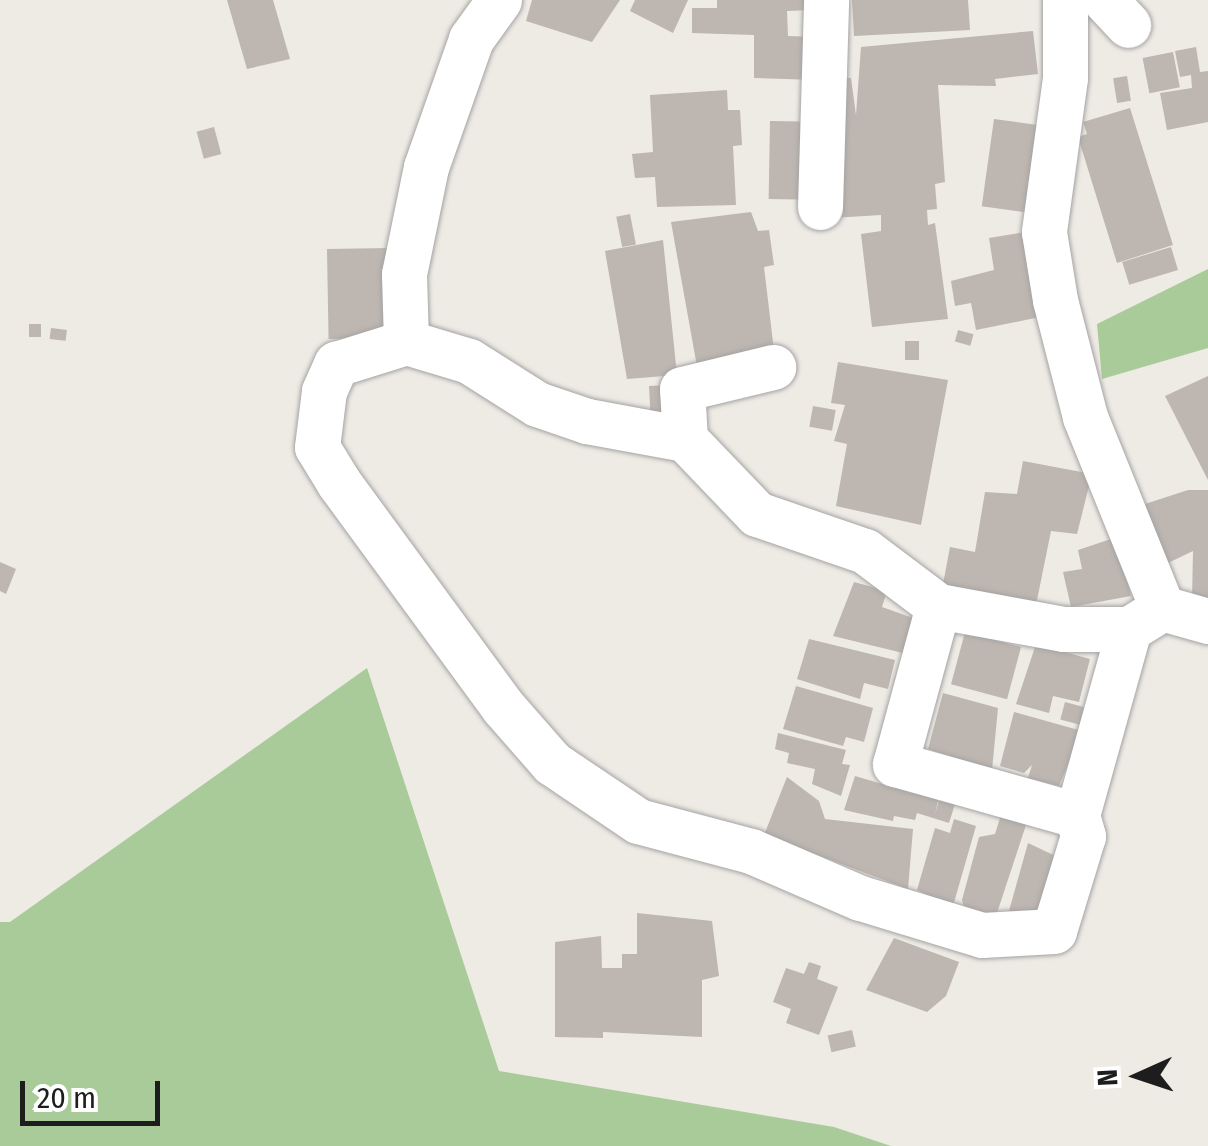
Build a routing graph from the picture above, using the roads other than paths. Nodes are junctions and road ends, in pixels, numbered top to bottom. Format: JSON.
{"nodes":[{"id":1,"x":499,"y":0,"type":"edge"},
{"id":2,"x":826,"y":0,"type":"edge"},
{"id":3,"x":1065,"y":0,"type":"edge"},
{"id":4,"x":820,"y":207,"type":"dead end"},
{"id":5,"x":406,"y":342,"type":"junction"},
{"id":6,"x":774,"y":367,"type":"dead end"},
{"id":7,"x":686,"y":439,"type":"junction"},
{"id":8,"x":938,"y":606,"type":"junction"},
{"id":9,"x":1145,"y":618,"type":"junction"},
{"id":10,"x":1208,"y":621,"type":"edge"},
{"id":11,"x":1077,"y":815,"type":"junction"}],
"edges":[{"from":1,"to":5,"type":"street"},
{"from":2,"to":4,"type":"street"},
{"from":3,"to":9,"type":"street"},
{"from":5,"to":7,"type":"street"},
{"from":5,"to":11,"type":"street"},
{"from":6,"to":7,"type":"street"},
{"from":7,"to":8,"type":"street"},
{"from":8,"to":9,"type":"street"},
{"from":8,"to":11,"type":"street"},
{"from":9,"to":10,"type":"street"},
{"from":9,"to":11,"type":"street"}]}
